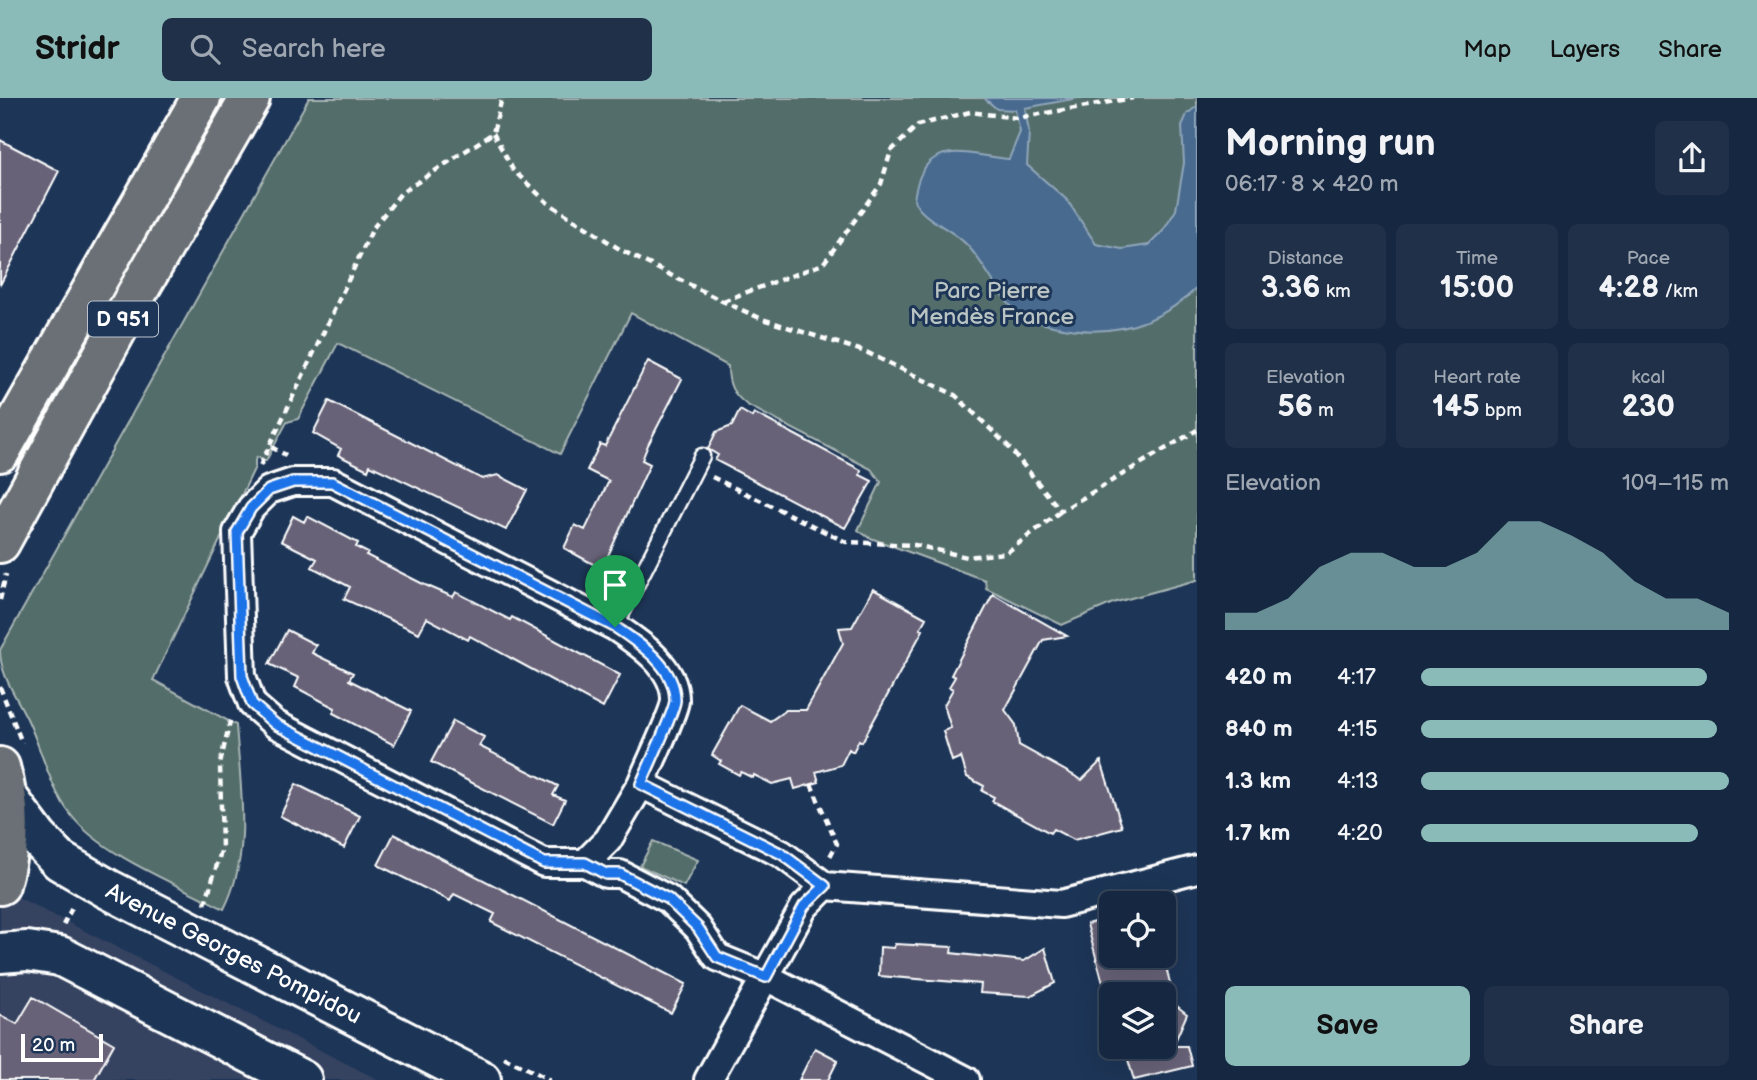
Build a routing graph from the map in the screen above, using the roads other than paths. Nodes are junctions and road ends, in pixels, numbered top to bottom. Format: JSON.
{"nodes":[{"id":1,"x":201,"y":98,"type":"edge"},
{"id":2,"x":250,"y":98,"type":"edge"},
{"id":3,"x":0,"y":452,"type":"edge"},
{"id":4,"x":699,"y":463,"type":"road end"},
{"id":5,"x":0,"y":543,"type":"edge"},
{"id":6,"x":615,"y":627,"type":"junction"},
{"id":7,"x":11,"y":772,"type":"edge"},
{"id":8,"x":641,"y":784,"type":"junction"},
{"id":9,"x":585,"y":863,"type":"junction"},
{"id":10,"x":1197,"y":869,"type":"edge"},
{"id":11,"x":821,"y":883,"type":"junction"},
{"id":12,"x":0,"y":885,"type":"edge"},
{"id":13,"x":0,"y":953,"type":"edge"},
{"id":14,"x":766,"y":977,"type":"junction"},
{"id":15,"x":302,"y":1080,"type":"edge"},
{"id":16,"x":481,"y":1080,"type":"edge"},
{"id":17,"x":708,"y":1080,"type":"edge"},
{"id":18,"x":966,"y":1080,"type":"edge"}],
"edges":[{"from":1,"to":3,"type":"main road","number":"D 951"},
{"from":2,"to":5,"type":"main road","number":"D 951"},
{"from":4,"to":6,"type":"lane"},
{"from":6,"to":8,"type":"street"},
{"from":6,"to":9,"type":"street"},
{"from":7,"to":12,"type":"main road"},
{"from":7,"to":16,"type":"main road","name":"Avenue Georges Pompidou"},
{"from":8,"to":9,"type":"street"},
{"from":8,"to":11,"type":"street"},
{"from":9,"to":14,"type":"street"},
{"from":10,"to":11,"type":"street"},
{"from":11,"to":14,"type":"street"},
{"from":13,"to":15,"type":"main road"},
{"from":14,"to":17,"type":"street"},
{"from":14,"to":18,"type":"street"}]}
